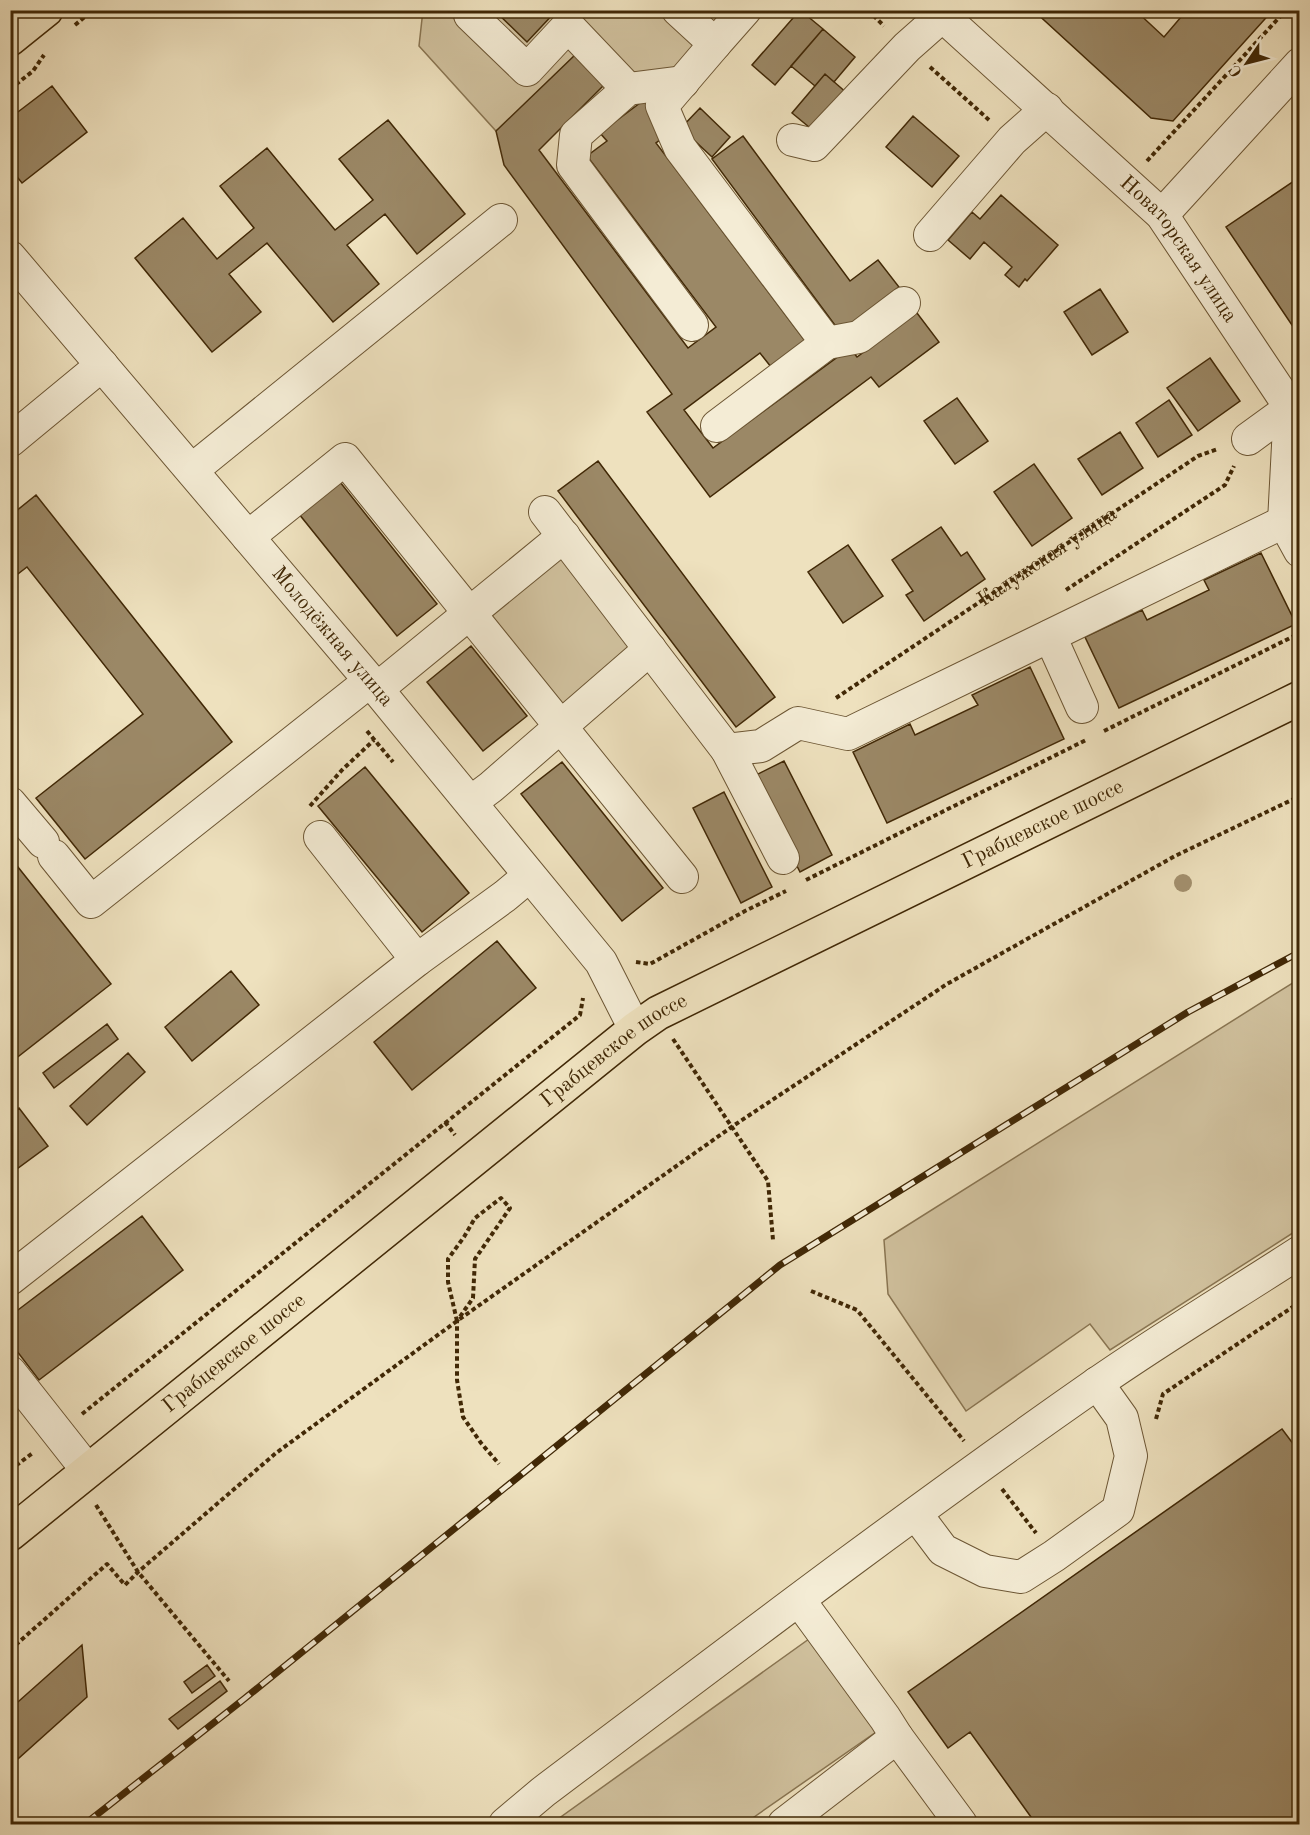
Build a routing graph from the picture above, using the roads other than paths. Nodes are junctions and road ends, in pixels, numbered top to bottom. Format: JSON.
{"nodes":[{"id":1,"x":46,"y":10,"type":"edge"},
{"id":2,"x":678,"y":10,"type":"edge"},
{"id":3,"x":745,"y":10,"type":"edge"},
{"id":4,"x":939,"y":13,"type":"edge"},
{"id":5,"x":470,"y":15,"type":"dead end"},
{"id":6,"x":10,"y":39,"type":"edge"},
{"id":7,"x":715,"y":44,"type":"junction"},
{"id":8,"x":1299,"y":64,"type":"edge"},
{"id":9,"x":683,"y":81,"type":"junction"},
{"id":10,"x":628,"y":89,"type":"junction"},
{"id":11,"x":1047,"y":110,"type":"junction"},
{"id":12,"x":793,"y":140,"type":"dead end"},
{"id":13,"x":1162,"y":215,"type":"junction"},
{"id":14,"x":501,"y":220,"type":"dead end"},
{"id":15,"x":930,"y":235,"type":"dead end"},
{"id":16,"x":10,"y":257,"type":"edge"},
{"id":17,"x":904,"y":303,"type":"dead end"},
{"id":18,"x":692,"y":325,"type":"dead end"},
{"id":19,"x":827,"y":343,"type":"junction"},
{"id":20,"x":102,"y":364,"type":"junction"},
{"id":21,"x":1294,"y":404,"type":"edge"},
{"id":22,"x":717,"y":426,"type":"dead end"},
{"id":23,"x":1248,"y":439,"type":"road end"},
{"id":24,"x":10,"y":441,"type":"edge"},
{"id":25,"x":192,"y":470,"type":"junction"},
{"id":26,"x":1292,"y":518,"type":"edge"},
{"id":27,"x":248,"y":537,"type":"junction"},
{"id":28,"x":1299,"y":551,"type":"edge"},
{"id":29,"x":470,"y":614,"type":"junction"},
{"id":30,"x":1050,"y":636,"type":"junction"},
{"id":31,"x":650,"y":649,"type":"junction"},
{"id":32,"x":373,"y":685,"type":"junction"},
{"id":33,"x":1299,"y":698,"type":"edge"},
{"id":34,"x":1082,"y":707,"type":"dead end"},
{"id":35,"x":560,"y":726,"type":"junction"},
{"id":36,"x":727,"y":750,"type":"junction"},
{"id":37,"x":471,"y":802,"type":"junction"},
{"id":38,"x":10,"y":803,"type":"edge"},
{"id":39,"x":320,"y":837,"type":"road end"},
{"id":40,"x":783,"y":858,"type":"dead end"},
{"id":41,"x":529,"y":876,"type":"junction"},
{"id":42,"x":682,"y":877,"type":"dead end"},
{"id":43,"x":417,"y":960,"type":"junction"},
{"id":44,"x":646,"y":1021,"type":"junction"},
{"id":45,"x":1299,"y":1252,"type":"edge"},
{"id":46,"x":10,"y":1279,"type":"edge"},
{"id":47,"x":10,"y":1372,"type":"edge"},
{"id":48,"x":1097,"y":1383,"type":"junction"},
{"id":49,"x":82,"y":1476,"type":"junction"},
{"id":50,"x":916,"y":1514,"type":"junction"},
{"id":51,"x":10,"y":1534,"type":"edge"},
{"id":52,"x":799,"y":1599,"type":"junction"},
{"id":53,"x":897,"y":1737,"type":"junction"},
{"id":54,"x":505,"y":1824,"type":"edge"},
{"id":55,"x":784,"y":1824,"type":"edge"},
{"id":56,"x":961,"y":1824,"type":"edge"}],
"edges":[{"from":1,"to":6,"type":"main road"},
{"from":2,"to":7,"type":"street"},
{"from":3,"to":7,"type":"street"},
{"from":4,"to":11,"type":"street","name":"Новаторская улица"},
{"from":4,"to":12,"type":"street"},
{"from":5,"to":10,"type":"street"},
{"from":7,"to":9,"type":"street"},
{"from":8,"to":13,"type":"street"},
{"from":9,"to":10,"type":"street"},
{"from":9,"to":19,"type":"street"},
{"from":10,"to":18,"type":"street"},
{"from":11,"to":13,"type":"street","name":"Новаторская улица"},
{"from":11,"to":15,"type":"street"},
{"from":13,"to":21,"type":"street","name":"Новаторская улица"},
{"from":14,"to":25,"type":"street"},
{"from":16,"to":20,"type":"street","name":"Молодёжная улица"},
{"from":17,"to":19,"type":"street"},
{"from":19,"to":22,"type":"street"},
{"from":20,"to":24,"type":"street"},
{"from":20,"to":25,"type":"street","name":"Молодёжная улица"},
{"from":21,"to":23,"type":"street"},
{"from":21,"to":26,"type":"street"},
{"from":25,"to":27,"type":"street","name":"Молодёжная улица"},
{"from":26,"to":28,"type":"street"},
{"from":26,"to":30,"type":"street"},
{"from":27,"to":29,"type":"street"},
{"from":27,"to":32,"type":"street","name":"Молодёжная улица"},
{"from":29,"to":31,"type":"street"},
{"from":29,"to":32,"type":"street"},
{"from":29,"to":35,"type":"street"},
{"from":30,"to":34,"type":"street"},
{"from":30,"to":36,"type":"street"},
{"from":31,"to":35,"type":"street"},
{"from":31,"to":36,"type":"street"},
{"from":32,"to":37,"type":"street","name":"Молодёжная улица"},
{"from":32,"to":38,"type":"street"},
{"from":33,"to":44,"type":"main road","name":"Грабцевское шоссе"},
{"from":35,"to":37,"type":"street"},
{"from":35,"to":42,"type":"street"},
{"from":36,"to":40,"type":"street"},
{"from":37,"to":41,"type":"street","name":"Молодёжная улица"},
{"from":39,"to":43,"type":"street"},
{"from":41,"to":43,"type":"street"},
{"from":41,"to":44,"type":"street","name":"Молодёжная улица"},
{"from":43,"to":46,"type":"street"},
{"from":44,"to":49,"type":"main road","name":"Грабцевское шоссе"},
{"from":45,"to":48,"type":"street"},
{"from":47,"to":49,"type":"street"},
{"from":48,"to":50,"type":"street"},
{"from":48,"to":50,"type":"street"},
{"from":49,"to":51,"type":"main road","name":"Грабцевское шоссе"},
{"from":50,"to":52,"type":"street"},
{"from":52,"to":53,"type":"street"},
{"from":52,"to":54,"type":"street"},
{"from":53,"to":55,"type":"street"},
{"from":53,"to":56,"type":"street"}]}
